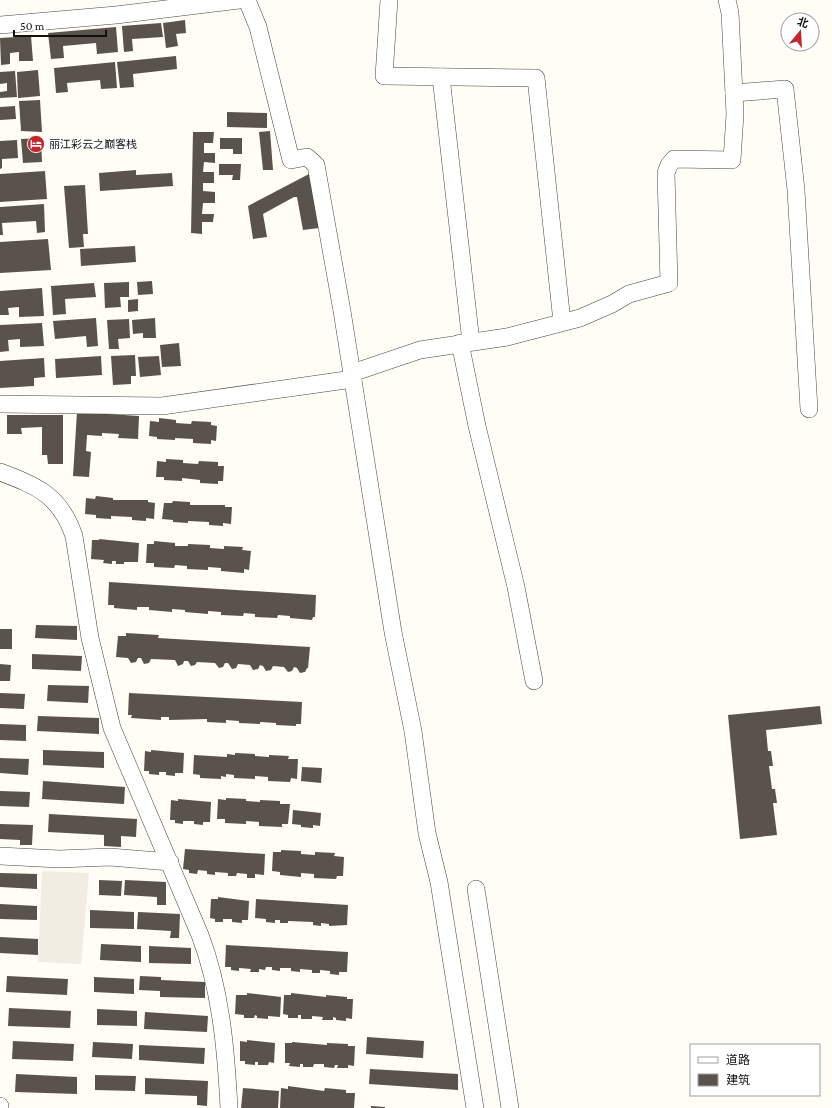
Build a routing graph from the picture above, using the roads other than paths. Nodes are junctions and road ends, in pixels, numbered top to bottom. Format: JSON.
{"nodes":[{"id":1,"x":240,"y":0,"type":"edge"},
{"id":2,"x":247,"y":0,"type":"edge"},
{"id":3,"x":389,"y":0,"type":"edge"},
{"id":4,"x":727,"y":0,"type":"edge"},
{"id":5,"x":0,"y":25,"type":"edge"},
{"id":6,"x":441,"y":77,"type":"junction"},
{"id":7,"x":734,"y":93,"type":"junction"},
{"id":8,"x":562,"y":322,"type":"junction"},
{"id":9,"x":466,"y":343,"type":"junction"},
{"id":10,"x":352,"y":376,"type":"junction"},
{"id":11,"x":0,"y":404,"type":"edge"},
{"id":12,"x":810,"y":409,"type":"dead end"},
{"id":13,"x":0,"y":472,"type":"edge"},
{"id":14,"x":534,"y":681,"type":"dead end"},
{"id":15,"x":0,"y":856,"type":"edge"},
{"id":16,"x":170,"y":862,"type":"junction"},
{"id":17,"x":476,"y":889,"type":"dead end"},
{"id":18,"x":229,"y":1108,"type":"edge"},
{"id":19,"x":475,"y":1108,"type":"edge"},
{"id":20,"x":510,"y":1108,"type":"edge"}],
"edges":[{"from":1,"to":5,"type":"street"},
{"from":2,"to":10,"type":"street"},
{"from":3,"to":6,"type":"street"},
{"from":4,"to":7,"type":"street"},
{"from":6,"to":8,"type":"street"},
{"from":6,"to":9,"type":"street"},
{"from":7,"to":8,"type":"street"},
{"from":7,"to":12,"type":"street"},
{"from":8,"to":9,"type":"street"},
{"from":9,"to":10,"type":"street"},
{"from":9,"to":14,"type":"street"},
{"from":10,"to":11,"type":"street"},
{"from":10,"to":19,"type":"street"},
{"from":13,"to":16,"type":"street"},
{"from":15,"to":16,"type":"street"},
{"from":16,"to":18,"type":"street"},
{"from":17,"to":20,"type":"street"}]}
